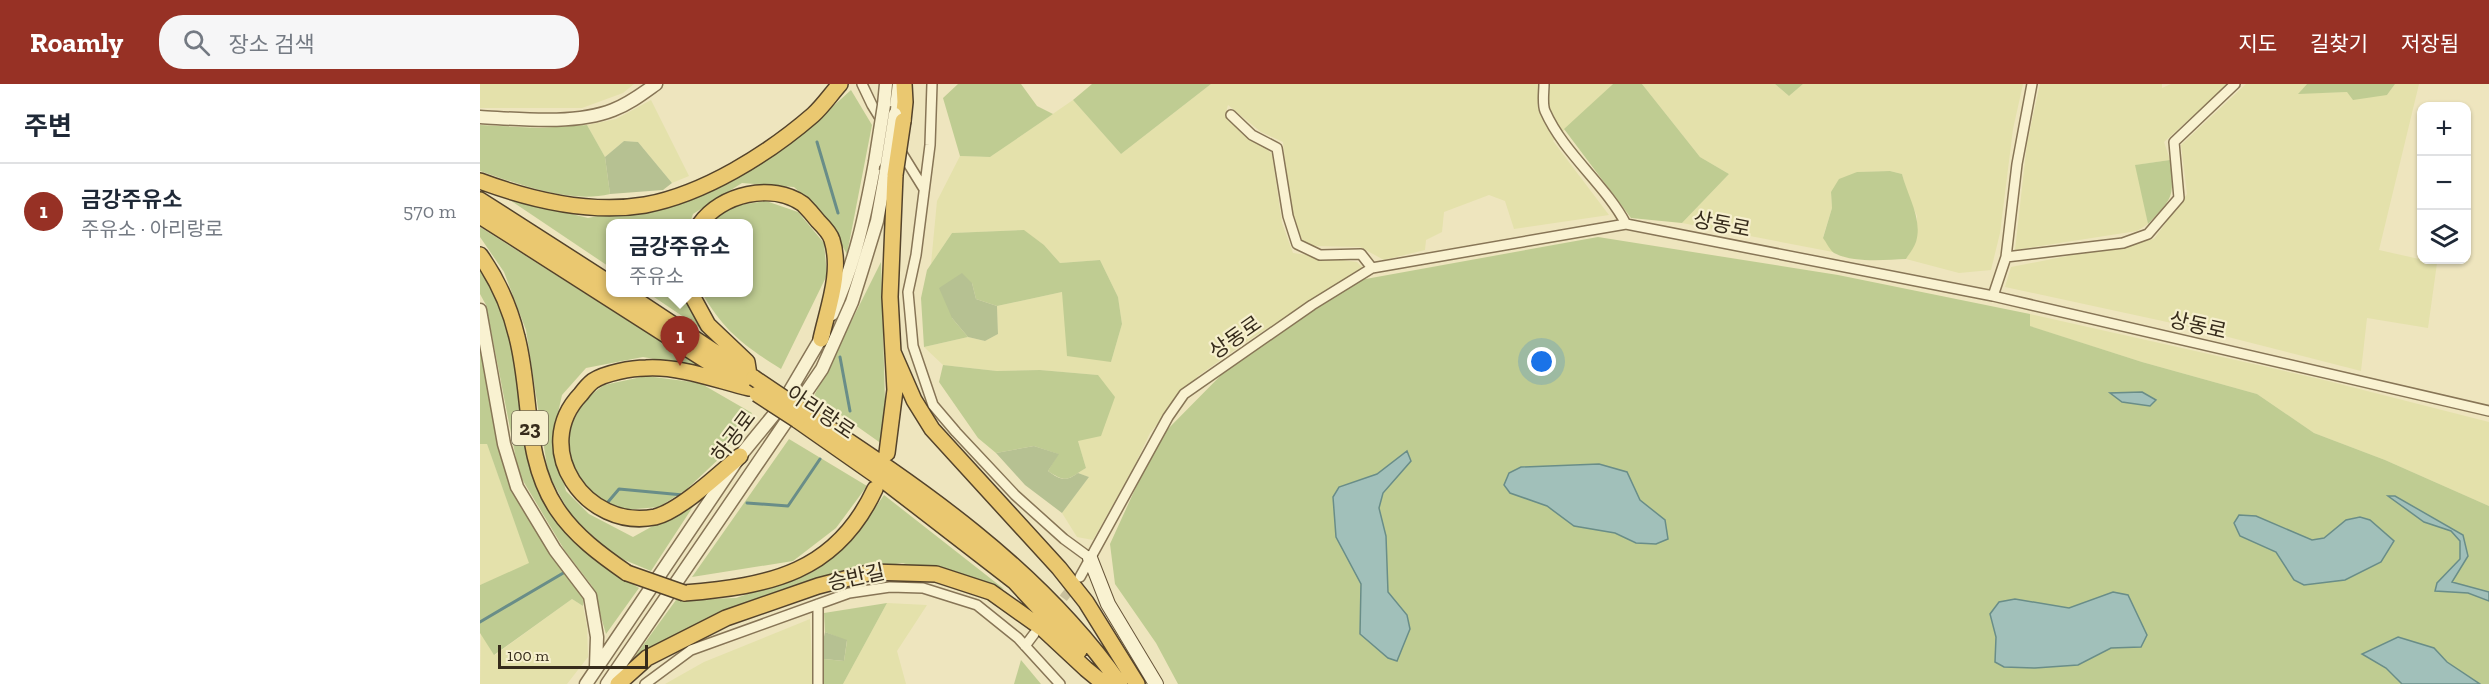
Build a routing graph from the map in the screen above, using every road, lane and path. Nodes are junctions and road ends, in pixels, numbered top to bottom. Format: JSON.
{"nodes":[{"id":1,"x":656,"y":84,"type":"edge"},
{"id":2,"x":840,"y":84,"type":"edge"},
{"id":3,"x":862,"y":84,"type":"edge"},
{"id":4,"x":886,"y":84,"type":"edge"},
{"id":5,"x":902,"y":84,"type":"edge"},
{"id":6,"x":932,"y":84,"type":"edge"},
{"id":7,"x":1544,"y":84,"type":"edge"},
{"id":8,"x":2032,"y":84,"type":"edge"},
{"id":9,"x":2235,"y":84,"type":"edge"},
{"id":10,"x":1231,"y":115,"type":"dead end"},
{"id":11,"x":480,"y":117,"type":"edge"},
{"id":12,"x":891,"y":173,"type":"junction"},
{"id":13,"x":480,"y":181,"type":"edge"},
{"id":14,"x":924,"y":189,"type":"junction"},
{"id":15,"x":480,"y":200,"type":"edge"},
{"id":16,"x":480,"y":216,"type":"edge"},
{"id":17,"x":703,"y":219,"type":"edge"},
{"id":18,"x":1626,"y":224,"type":"junction"},
{"id":19,"x":480,"y":255,"type":"edge"},
{"id":20,"x":2006,"y":257,"type":"junction"},
{"id":21,"x":1372,"y":268,"type":"junction"},
{"id":22,"x":606,"y":281,"type":"edge"},
{"id":23,"x":606,"y":294,"type":"edge"},
{"id":24,"x":1993,"y":296,"type":"junction"},
{"id":25,"x":611,"y":297,"type":"edge"},
{"id":26,"x":631,"y":297,"type":"edge"},
{"id":27,"x":693,"y":297,"type":"edge"},
{"id":28,"x":480,"y":310,"type":"edge"},
{"id":29,"x":821,"y":339,"type":"junction"},
{"id":30,"x":893,"y":352,"type":"junction"},
{"id":31,"x":752,"y":384,"type":"junction"},
{"id":32,"x":2489,"y":411,"type":"edge"},
{"id":33,"x":800,"y":416,"type":"junction"},
{"id":34,"x":887,"y":453,"type":"dead end"},
{"id":35,"x":740,"y":456,"type":"junction"},
{"id":36,"x":875,"y":489,"type":"dead end"},
{"id":37,"x":1090,"y":558,"type":"junction"},
{"id":38,"x":1080,"y":577,"type":"tunnel mouth"},
{"id":39,"x":818,"y":604,"type":"junction"},
{"id":40,"x":1035,"y":634,"type":"dead end"},
{"id":41,"x":1025,"y":646,"type":"junction"},
{"id":42,"x":596,"y":667,"type":"junction"},
{"id":43,"x":1104,"y":683,"type":"edge"},
{"id":44,"x":586,"y":684,"type":"edge"},
{"id":45,"x":607,"y":684,"type":"edge"},
{"id":46,"x":618,"y":684,"type":"edge"},
{"id":47,"x":645,"y":684,"type":"edge"},
{"id":48,"x":818,"y":684,"type":"edge"},
{"id":49,"x":1060,"y":684,"type":"edge"},
{"id":50,"x":1120,"y":684,"type":"edge"},
{"id":51,"x":1137,"y":684,"type":"edge"},
{"id":52,"x":1156,"y":684,"type":"edge"}],
"edges":[{"from":1,"to":11,"type":"street"},
{"from":2,"to":13,"type":"highway"},
{"from":3,"to":14,"type":"street"},
{"from":4,"to":29,"type":"street","name":"하공로","bridge":true},
{"from":5,"to":12,"type":"highway","bridge":true},
{"from":6,"to":14,"type":"street"},
{"from":7,"to":18,"type":"street"},
{"from":8,"to":20,"type":"street"},
{"from":9,"to":20,"type":"street"},
{"from":10,"to":21,"type":"street"},
{"from":12,"to":30,"type":"highway"},
{"from":12,"to":45,"type":"street","name":"하공로"},
{"from":14,"to":37,"type":"street"},
{"from":15,"to":22,"type":"highway"},
{"from":16,"to":23,"type":"highway","name":"아리랑로"},
{"from":17,"to":29,"type":"highway"},
{"from":18,"to":21,"type":"street","name":"상동로"},
{"from":18,"to":24,"type":"street","name":"상동로"},
{"from":19,"to":36,"type":"highway","number":"23","bridge":true},
{"from":20,"to":24,"type":"street"},
{"from":21,"to":37,"type":"street","name":"상동로"},
{"from":24,"to":32,"type":"street","name":"상동로"},
{"from":25,"to":31,"type":"highway","name":"아리랑로"},
{"from":26,"to":31,"type":"highway","name":"아리랑로"},
{"from":27,"to":31,"type":"highway"},
{"from":28,"to":42,"type":"street"},
{"from":29,"to":35,"type":"street","name":"하공로"},
{"from":30,"to":34,"type":"highway"},
{"from":30,"to":51,"type":"highway"},
{"from":31,"to":33,"type":"highway","name":"아리랑로","bridge":true},
{"from":31,"to":35,"type":"highway"},
{"from":33,"to":43,"type":"highway","name":"아리랑로"},
{"from":33,"to":50,"type":"highway","name":"아리랑로"},
{"from":35,"to":42,"type":"street","name":"하공로"},
{"from":37,"to":38,"type":"street","name":"상동로"},
{"from":37,"to":52,"type":"main road"},
{"from":39,"to":41,"type":"street","name":"승반길"},
{"from":39,"to":47,"type":"street","name":"승반길"},
{"from":39,"to":48,"type":"street"},
{"from":40,"to":41,"type":"street"},
{"from":41,"to":49,"type":"street","name":"승반길"},
{"from":42,"to":44,"type":"street","name":"하공로"},
{"from":43,"to":46,"type":"highway"}]}
